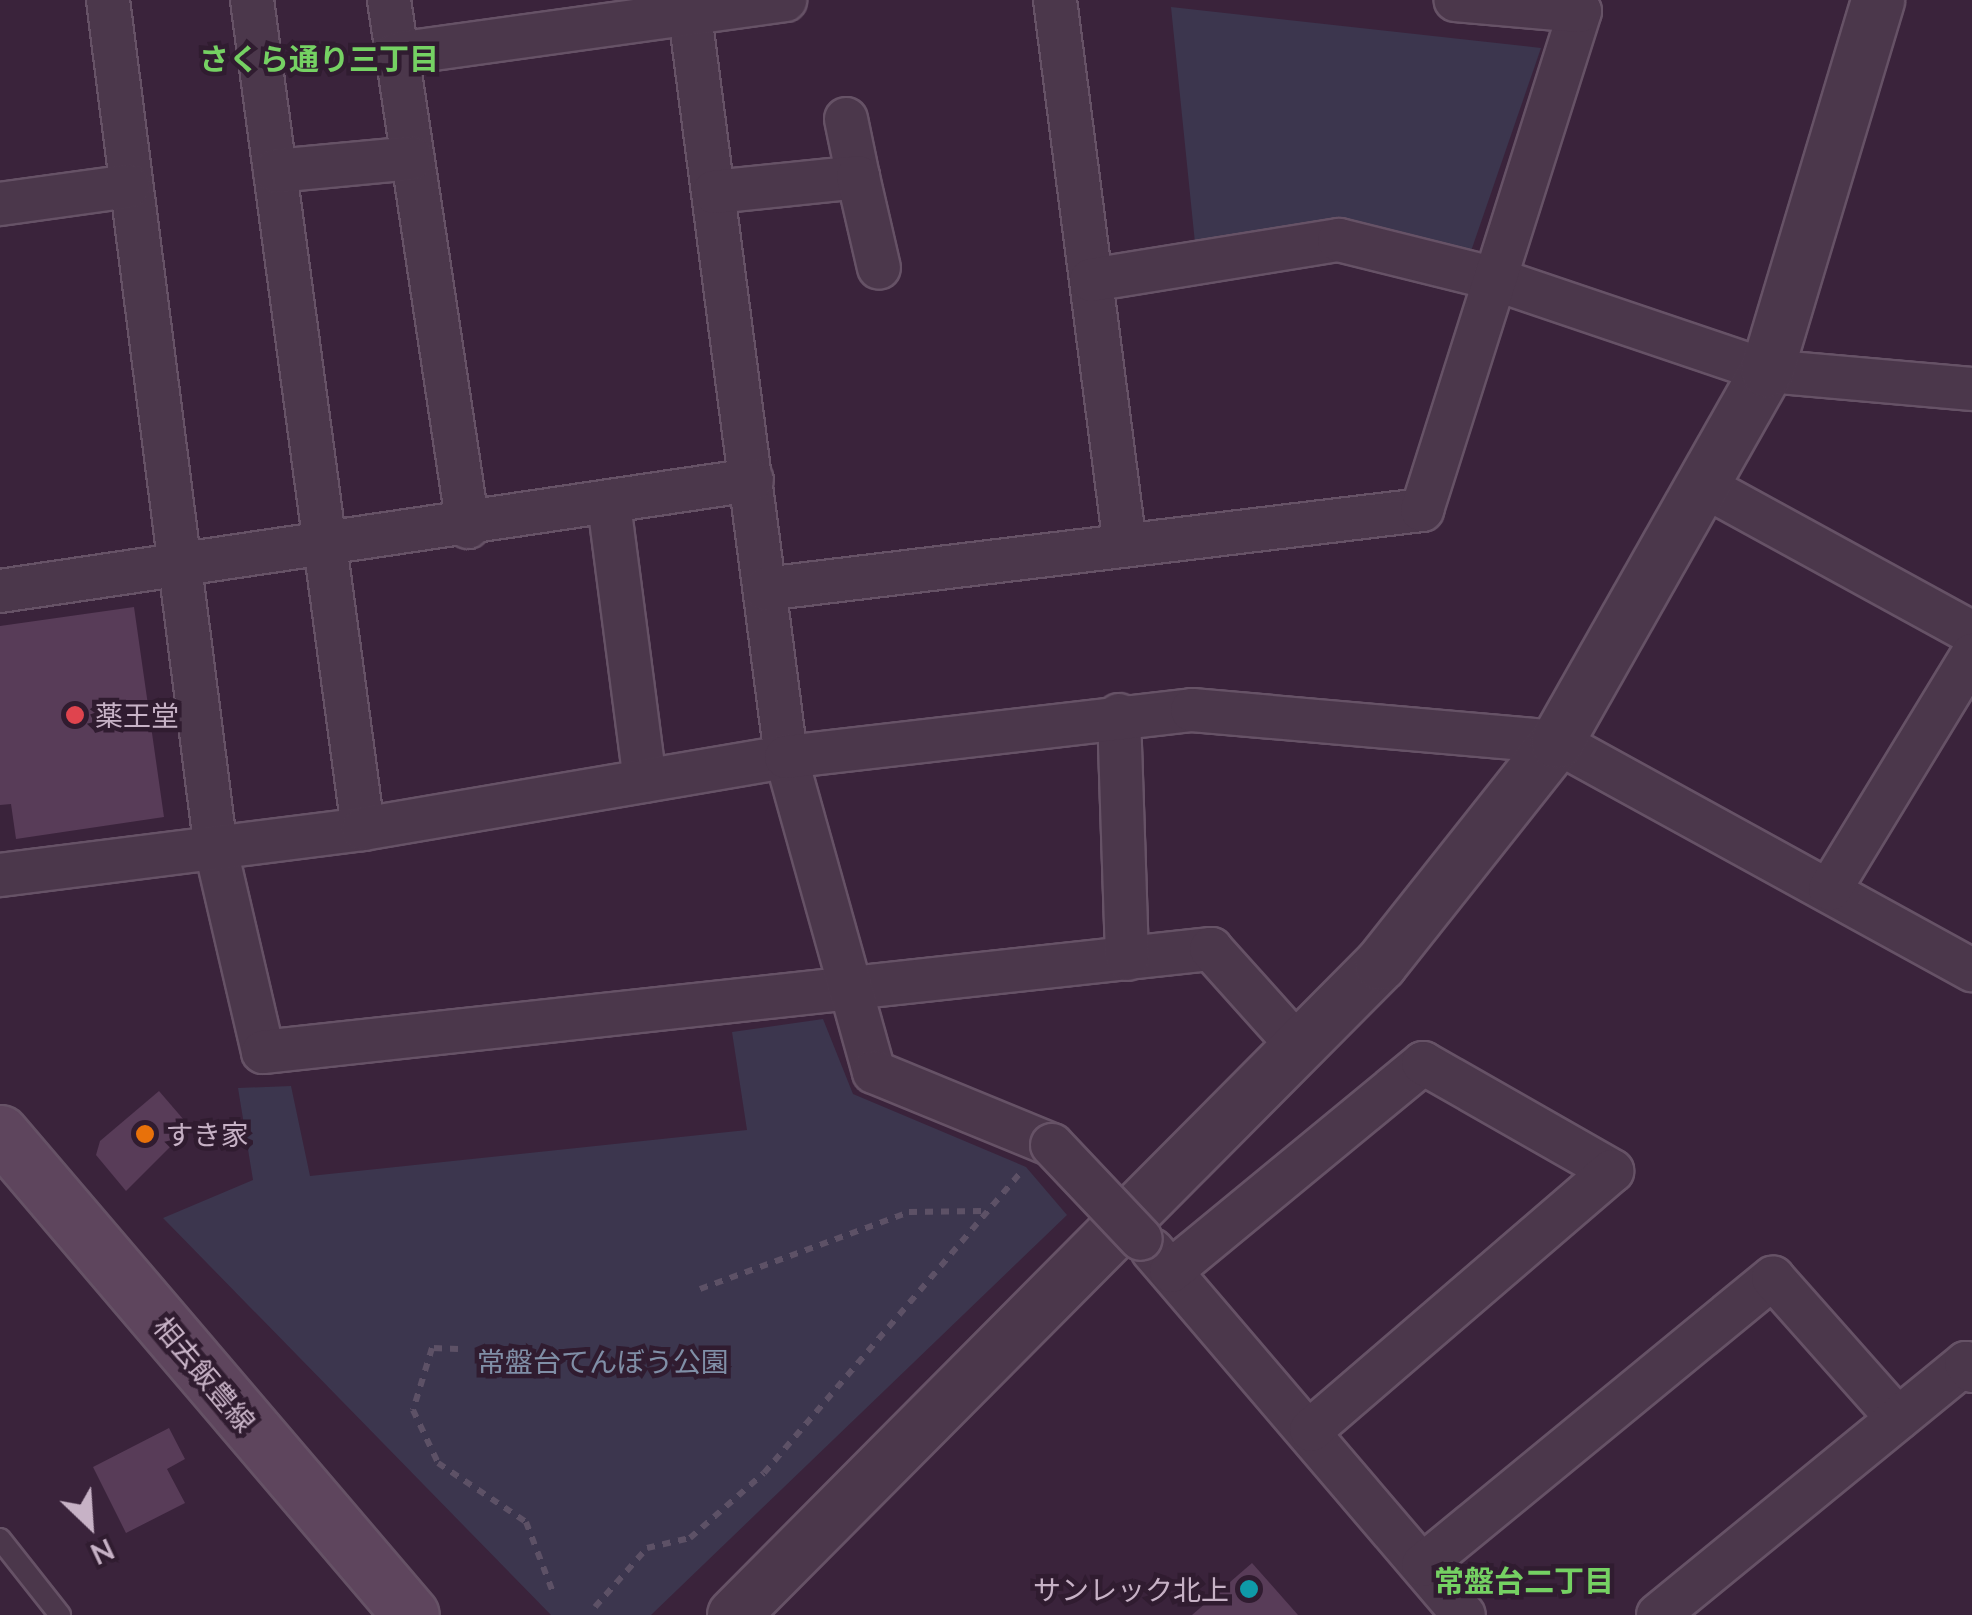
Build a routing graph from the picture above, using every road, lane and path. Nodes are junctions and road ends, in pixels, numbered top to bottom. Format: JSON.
{"nodes":[{"id":1,"x":108,"y":0,"type":"edge"},
{"id":2,"x":252,"y":0,"type":"edge"},
{"id":3,"x":389,"y":0,"type":"edge"},
{"id":4,"x":786,"y":0,"type":"edge"},
{"id":5,"x":1055,"y":0,"type":"edge"},
{"id":6,"x":1456,"y":0,"type":"edge"},
{"id":7,"x":1878,"y":0,"type":"edge"},
{"id":8,"x":689,"y":7,"type":"edge"},
{"id":9,"x":397,"y":54,"type":"junction"},
{"id":10,"x":846,"y":119,"type":"dead end"},
{"id":11,"x":412,"y":158,"type":"junction"},
{"id":12,"x":275,"y":171,"type":"junction"},
{"id":13,"x":858,"y":177,"type":"junction"},
{"id":14,"x":129,"y":186,"type":"junction"},
{"id":15,"x":714,"y":192,"type":"junction"},
{"id":16,"x":0,"y":204,"type":"edge"},
{"id":17,"x":879,"y":268,"type":"dead end"},
{"id":18,"x":1495,"y":278,"type":"junction"},
{"id":19,"x":1091,"y":280,"type":"junction"},
{"id":20,"x":1766,"y":371,"type":"junction"},
{"id":21,"x":1972,"y":389,"type":"edge"},
{"id":22,"x":752,"y":480,"type":"junction"},
{"id":23,"x":1702,"y":485,"type":"junction"},
{"id":24,"x":609,"y":504,"type":"junction"},
{"id":25,"x":468,"y":527,"type":"junction"},
{"id":26,"x":324,"y":544,"type":"junction"},
{"id":27,"x":1125,"y":546,"type":"junction"},
{"id":28,"x":179,"y":567,"type":"junction"},
{"id":29,"x":765,"y":589,"type":"junction"},
{"id":30,"x":0,"y":591,"type":"edge"},
{"id":31,"x":1972,"y":633,"type":"edge"},
{"id":32,"x":1972,"y":655,"type":"edge"},
{"id":33,"x":1118,"y":715,"type":"junction"},
{"id":34,"x":1558,"y":742,"type":"junction"},
{"id":35,"x":786,"y":757,"type":"junction"},
{"id":36,"x":645,"y":782,"type":"junction"},
{"id":37,"x":363,"y":828,"type":"junction"},
{"id":38,"x":216,"y":850,"type":"junction"},
{"id":39,"x":0,"y":875,"type":"edge"},
{"id":40,"x":1830,"y":889,"type":"junction"},
{"id":41,"x":1127,"y":958,"type":"junction"},
{"id":42,"x":1972,"y":970,"type":"edge"},
{"id":43,"x":857,"y":990,"type":"junction"},
{"id":44,"x":1298,"y":1046,"type":"junction"},
{"id":45,"x":1052,"y":1145,"type":"junction"},
{"id":46,"x":5,"y":1148,"type":"edge"},
{"id":47,"x":984,"y":1211,"type":"junction"},
{"id":48,"x":1171,"y":1271,"type":"junction"},
{"id":49,"x":700,"y":1288,"type":"dead end"},
{"id":50,"x":458,"y":1349,"type":"dead end"},
{"id":51,"x":1972,"y":1371,"type":"edge"},
{"id":52,"x":1898,"y":1419,"type":"junction"},
{"id":53,"x":1311,"y":1430,"type":"junction"},
{"id":54,"x":0,"y":1539,"type":"edge"},
{"id":55,"x":1423,"y":1565,"type":"junction"},
{"id":56,"x":554,"y":1595,"type":"dead end"},
{"id":57,"x":595,"y":1607,"type":"dead end"},
{"id":58,"x":60,"y":1615,"type":"edge"},
{"id":59,"x":410,"y":1615,"type":"edge"},
{"id":60,"x":734,"y":1615,"type":"edge"},
{"id":61,"x":1464,"y":1615,"type":"edge"},
{"id":62,"x":1658,"y":1615,"type":"edge"}],
"edges":[{"from":1,"to":14,"type":"street"},
{"from":2,"to":12,"type":"street"},
{"from":3,"to":9,"type":"street"},
{"from":4,"to":8,"type":"street"},
{"from":5,"to":19,"type":"street"},
{"from":6,"to":18,"type":"street"},
{"from":7,"to":20,"type":"street"},
{"from":8,"to":9,"type":"street"},
{"from":8,"to":15,"type":"street"},
{"from":9,"to":11,"type":"street"},
{"from":10,"to":13,"type":"street"},
{"from":11,"to":12,"type":"street"},
{"from":11,"to":25,"type":"street"},
{"from":12,"to":26,"type":"street"},
{"from":13,"to":15,"type":"street"},
{"from":13,"to":17,"type":"street"},
{"from":14,"to":16,"type":"street"},
{"from":14,"to":28,"type":"street"},
{"from":15,"to":22,"type":"street"},
{"from":18,"to":19,"type":"street"},
{"from":18,"to":20,"type":"street"},
{"from":18,"to":27,"type":"street"},
{"from":19,"to":27,"type":"street"},
{"from":20,"to":21,"type":"street"},
{"from":20,"to":23,"type":"street"},
{"from":22,"to":24,"type":"street"},
{"from":22,"to":29,"type":"street"},
{"from":23,"to":31,"type":"street"},
{"from":23,"to":34,"type":"street"},
{"from":24,"to":25,"type":"street"},
{"from":24,"to":36,"type":"street"},
{"from":25,"to":26,"type":"street"},
{"from":26,"to":28,"type":"street"},
{"from":26,"to":37,"type":"street"},
{"from":27,"to":29,"type":"street"},
{"from":28,"to":30,"type":"street"},
{"from":28,"to":38,"type":"street"},
{"from":29,"to":35,"type":"street"},
{"from":32,"to":40,"type":"street"},
{"from":33,"to":34,"type":"street"},
{"from":33,"to":35,"type":"street"},
{"from":33,"to":41,"type":"street"},
{"from":34,"to":40,"type":"street"},
{"from":34,"to":44,"type":"street"},
{"from":35,"to":36,"type":"street"},
{"from":35,"to":43,"type":"street"},
{"from":36,"to":37,"type":"street"},
{"from":37,"to":38,"type":"street"},
{"from":38,"to":39,"type":"street"},
{"from":38,"to":43,"type":"street"},
{"from":40,"to":42,"type":"street"},
{"from":41,"to":43,"type":"street"},
{"from":41,"to":44,"type":"street"},
{"from":43,"to":45,"type":"street"},
{"from":44,"to":60,"type":"street"},
{"from":45,"to":47,"type":"path"},
{"from":45,"to":48,"type":"street","bridge":true},
{"from":46,"to":59,"type":"main road","name":"相去飯豊線"},
{"from":47,"to":49,"type":"path"},
{"from":47,"to":57,"type":"path"},
{"from":48,"to":53,"type":"street"},
{"from":48,"to":53,"type":"street"},
{"from":50,"to":56,"type":"path"},
{"from":51,"to":52,"type":"street"},
{"from":52,"to":55,"type":"street"},
{"from":52,"to":62,"type":"street"},
{"from":53,"to":55,"type":"street"},
{"from":54,"to":58,"type":"lane"},
{"from":55,"to":61,"type":"street"}]}
